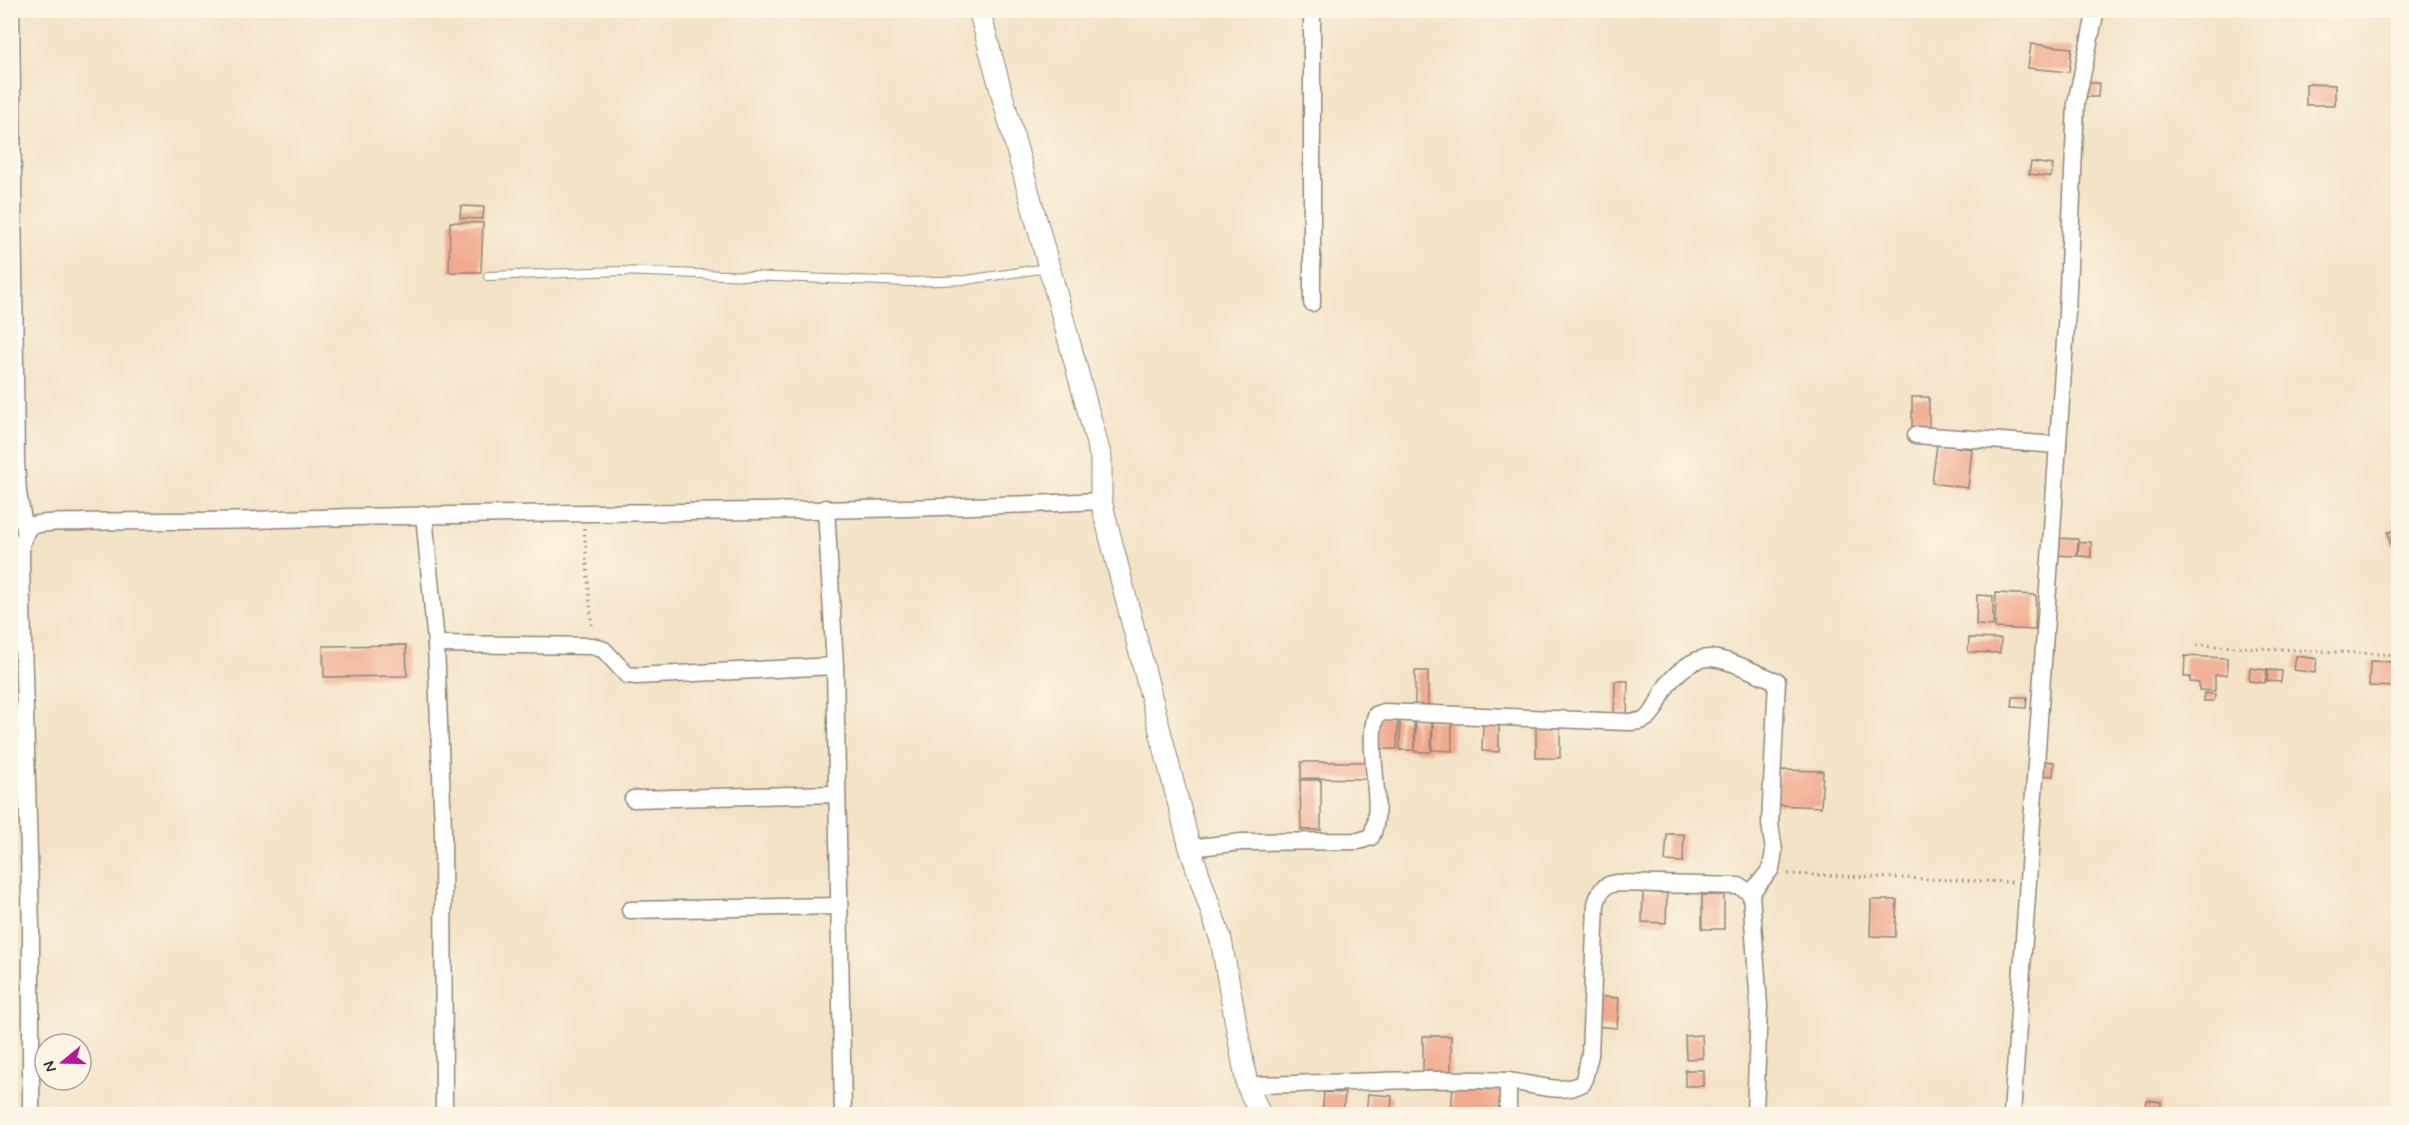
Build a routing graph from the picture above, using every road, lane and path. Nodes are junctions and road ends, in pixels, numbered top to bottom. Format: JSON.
{"nodes":[{"id":1,"x":11,"y":10,"type":"edge"},
{"id":2,"x":979,"y":10,"type":"edge"},
{"id":3,"x":1312,"y":10,"type":"edge"},
{"id":4,"x":2096,"y":10,"type":"edge"},
{"id":5,"x":1047,"y":268,"type":"junction"},
{"id":6,"x":488,"y":276,"type":"dead end"},
{"id":7,"x":1312,"y":303,"type":"dead end"},
{"id":8,"x":1916,"y":435,"type":"dead end"},
{"id":9,"x":2058,"y":445,"type":"junction"},
{"id":10,"x":1101,"y":501,"type":"junction"},
{"id":11,"x":826,"y":508,"type":"junction"},
{"id":12,"x":424,"y":514,"type":"junction"},
{"id":13,"x":583,"y":515,"type":"junction"},
{"id":14,"x":20,"y":523,"type":"edge"},
{"id":15,"x":436,"y":644,"type":"junction"},
{"id":16,"x":2197,"y":645,"type":"dead end"},
{"id":17,"x":593,"y":646,"type":"junction"},
{"id":18,"x":2398,"y":655,"type":"edge"},
{"id":19,"x":836,"y":666,"type":"junction"},
{"id":20,"x":837,"y":794,"type":"junction"},
{"id":21,"x":633,"y":799,"type":"dead end"},
{"id":22,"x":1190,"y":848,"type":"junction"},
{"id":23,"x":1765,"y":874,"type":"junction"},
{"id":24,"x":2028,"y":883,"type":"junction"},
{"id":25,"x":1750,"y":893,"type":"junction"},
{"id":26,"x":838,"y":906,"type":"junction"},
{"id":27,"x":630,"y":910,"type":"dead end"},
{"id":28,"x":1508,"y":1082,"type":"junction"},
{"id":29,"x":1247,"y":1085,"type":"junction"},
{"id":30,"x":32,"y":1114,"type":"edge"},
{"id":31,"x":444,"y":1114,"type":"edge"},
{"id":32,"x":843,"y":1114,"type":"edge"},
{"id":33,"x":1260,"y":1114,"type":"edge"},
{"id":34,"x":1508,"y":1114,"type":"edge"},
{"id":35,"x":1755,"y":1114,"type":"edge"},
{"id":36,"x":2012,"y":1114,"type":"edge"}],
"edges":[{"from":1,"to":14,"type":"street"},
{"from":2,"to":5,"type":"street"},
{"from":3,"to":7,"type":"street"},
{"from":4,"to":9,"type":"street"},
{"from":5,"to":6,"type":"lane"},
{"from":5,"to":10,"type":"street"},
{"from":8,"to":9,"type":"street"},
{"from":9,"to":24,"type":"street"},
{"from":10,"to":11,"type":"street"},
{"from":10,"to":22,"type":"street"},
{"from":11,"to":13,"type":"street"},
{"from":11,"to":19,"type":"street"},
{"from":12,"to":13,"type":"street"},
{"from":12,"to":14,"type":"street"},
{"from":12,"to":15,"type":"street"},
{"from":13,"to":17,"type":"path"},
{"from":14,"to":30,"type":"street"},
{"from":15,"to":17,"type":"street"},
{"from":15,"to":31,"type":"street"},
{"from":16,"to":18,"type":"path"},
{"from":17,"to":19,"type":"street"},
{"from":19,"to":20,"type":"street"},
{"from":20,"to":21,"type":"street"},
{"from":20,"to":26,"type":"street"},
{"from":22,"to":23,"type":"street"},
{"from":22,"to":29,"type":"street"},
{"from":23,"to":24,"type":"path"},
{"from":23,"to":25,"type":"street"},
{"from":24,"to":36,"type":"street"},
{"from":25,"to":28,"type":"street"},
{"from":25,"to":35,"type":"street"},
{"from":26,"to":27,"type":"street"},
{"from":26,"to":32,"type":"street"},
{"from":28,"to":29,"type":"street"},
{"from":28,"to":34,"type":"street"},
{"from":29,"to":33,"type":"street"}]}
